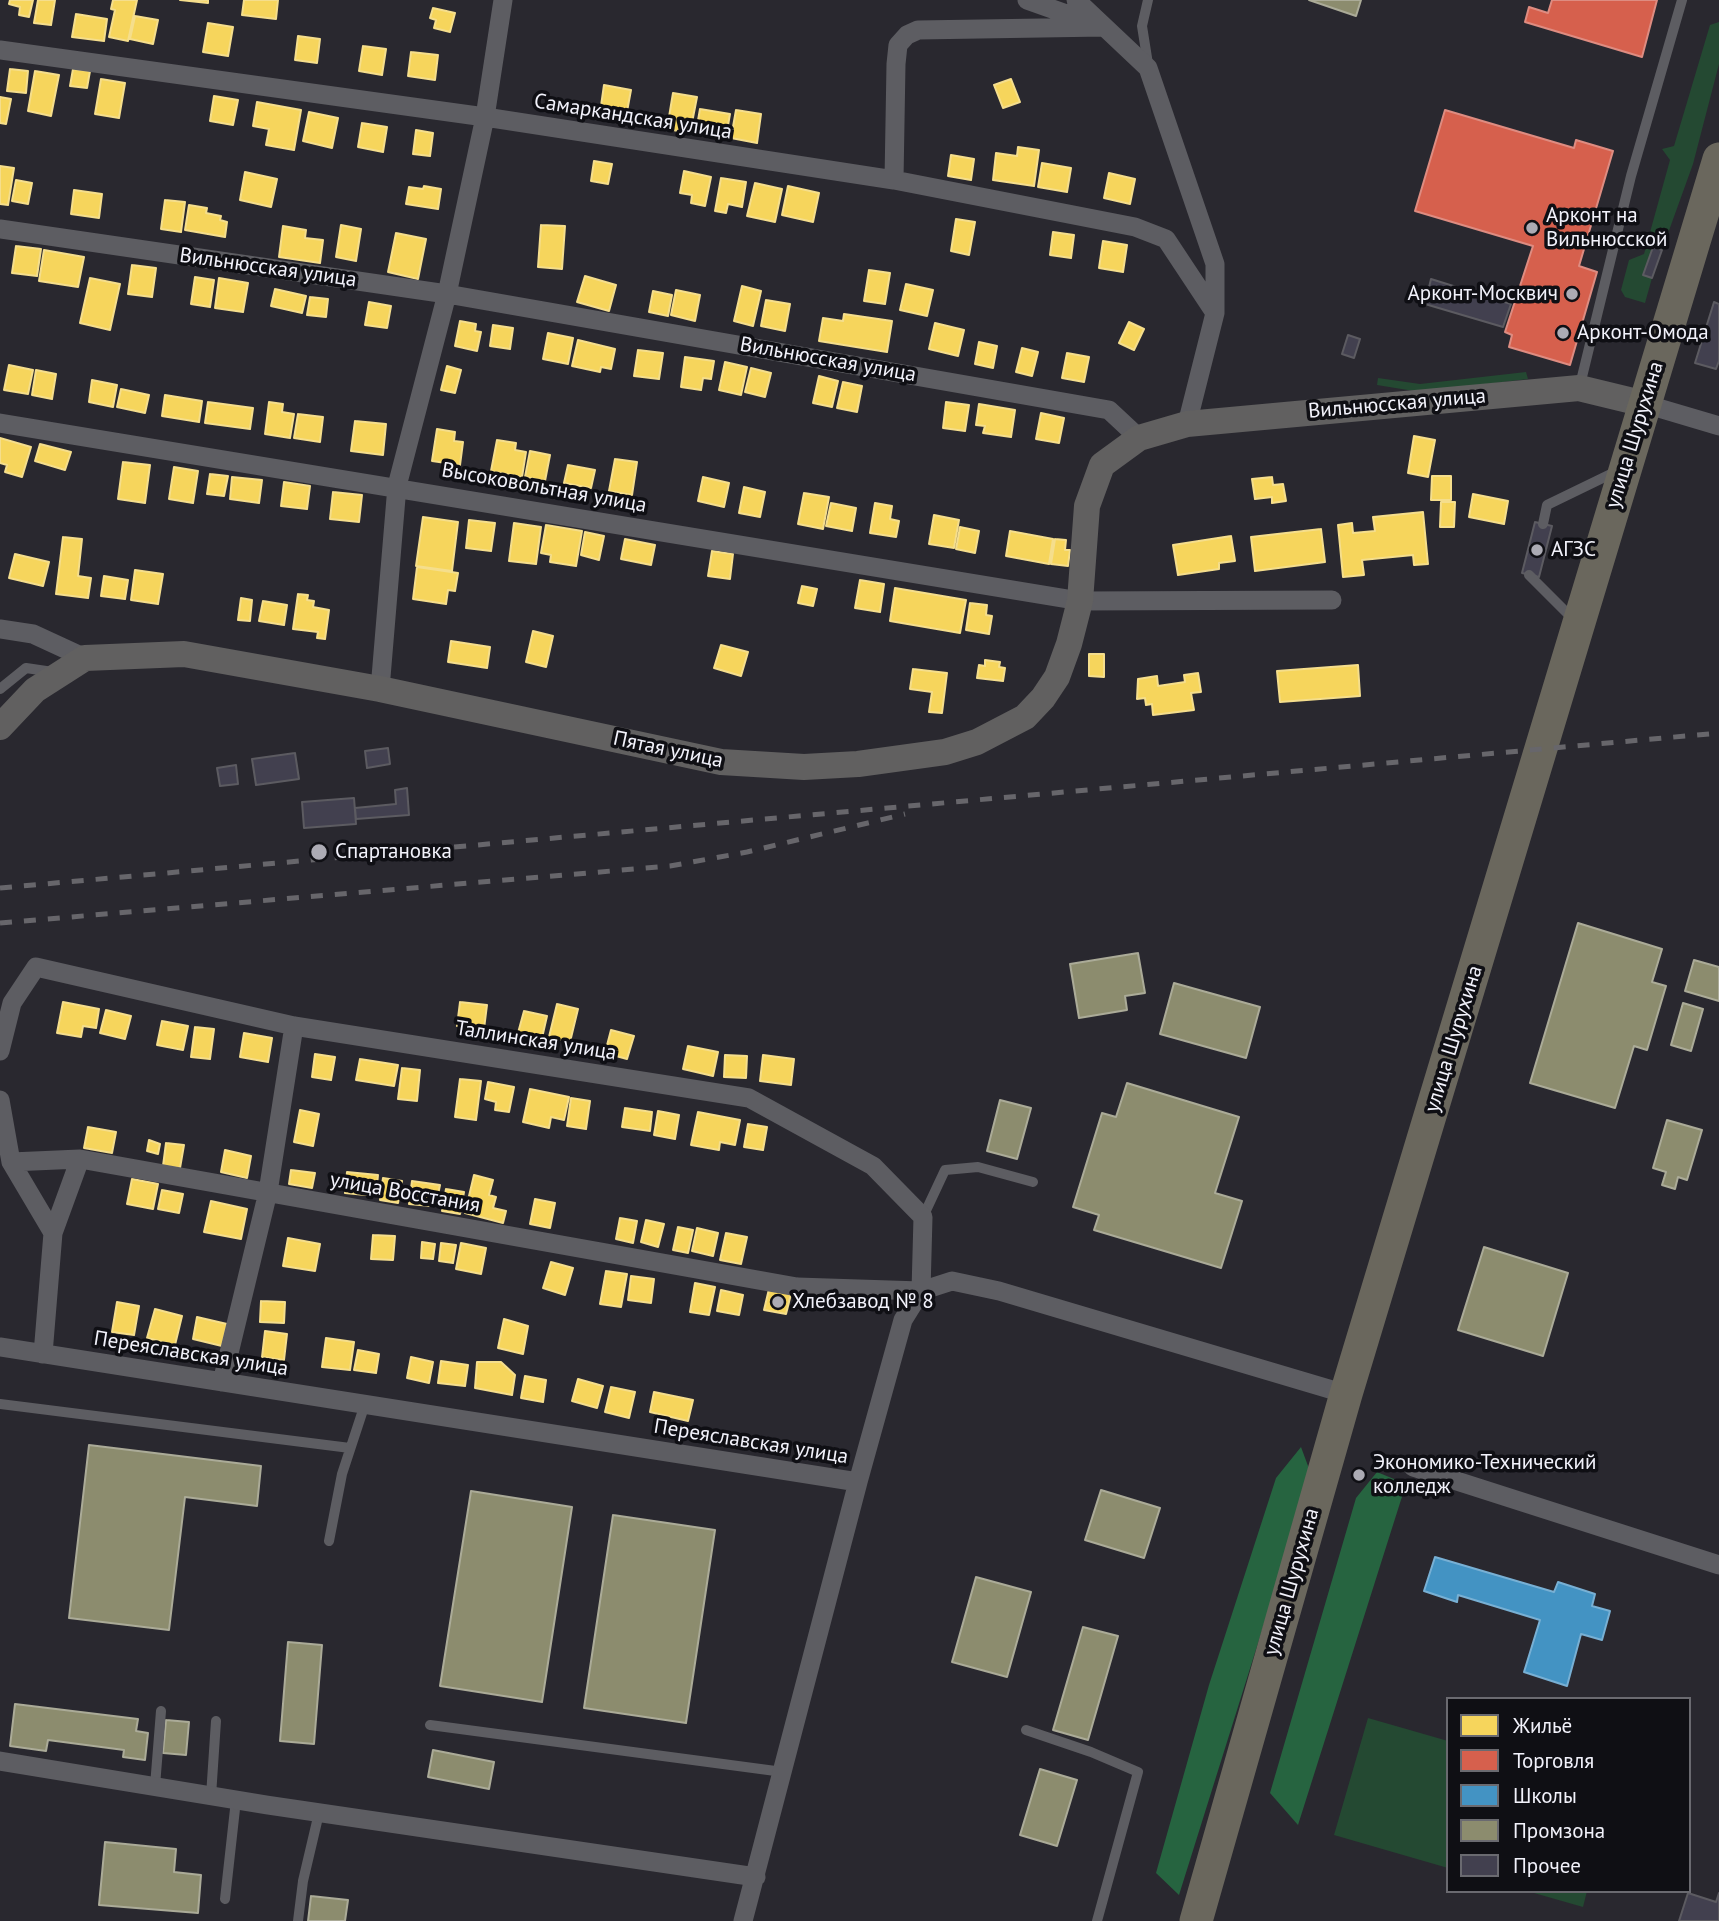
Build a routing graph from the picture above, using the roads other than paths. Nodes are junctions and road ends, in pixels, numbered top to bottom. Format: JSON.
{"nodes":[{"id":1,"x":503,"y":0,"type":"edge"},
{"id":2,"x":1027,"y":0,"type":"edge"},
{"id":3,"x":1076,"y":0,"type":"edge"},
{"id":4,"x":1148,"y":0,"type":"edge"},
{"id":5,"x":1682,"y":0,"type":"edge"},
{"id":6,"x":1104,"y":27,"type":"junction"},
{"id":7,"x":0,"y":50,"type":"edge"},
{"id":8,"x":1149,"y":68,"type":"junction"},
{"id":9,"x":485,"y":117,"type":"junction"},
{"id":10,"x":1719,"y":159,"type":"edge"},
{"id":11,"x":894,"y":180,"type":"junction"},
{"id":12,"x":0,"y":229,"type":"edge"},
{"id":13,"x":447,"y":294,"type":"junction"},
{"id":14,"x":1215,"y":313,"type":"junction"},
{"id":15,"x":1579,"y":388,"type":"junction"},
{"id":16,"x":1645,"y":404,"type":"junction"},
{"id":17,"x":0,"y":422,"type":"edge"},
{"id":18,"x":1187,"y":424,"type":"junction"},
{"id":19,"x":1719,"y":426,"type":"edge"},
{"id":20,"x":1139,"y":438,"type":"junction"},
{"id":21,"x":1625,"y":467,"type":"junction"},
{"id":22,"x":397,"y":486,"type":"junction"},
{"id":23,"x":1543,"y":524,"type":"dead end"},
{"id":24,"x":1529,"y":575,"type":"dead end"},
{"id":25,"x":1332,"y":600,"type":"dead end"},
{"id":26,"x":1080,"y":601,"type":"junction"},
{"id":27,"x":1578,"y":624,"type":"junction"},
{"id":28,"x":0,"y":629,"type":"edge"},
{"id":29,"x":85,"y":658,"type":"junction"},
{"id":30,"x":60,"y":674,"type":"junction"},
{"id":31,"x":0,"y":689,"type":"edge"},
{"id":32,"x":380,"y":690,"type":"junction"},
{"id":33,"x":0,"y":727,"type":"edge"},
{"id":34,"x":294,"y":1026,"type":"junction"},
{"id":35,"x":0,"y":1051,"type":"edge"},
{"id":36,"x":0,"y":1100,"type":"edge"},
{"id":37,"x":80,"y":1159,"type":"junction"},
{"id":38,"x":10,"y":1162,"type":"junction"},
{"id":39,"x":1032,"y":1182,"type":"dead end"},
{"id":40,"x":268,"y":1192,"type":"junction"},
{"id":41,"x":923,"y":1217,"type":"junction"},
{"id":42,"x":53,"y":1233,"type":"junction"},
{"id":43,"x":920,"y":1291,"type":"junction"},
{"id":44,"x":0,"y":1347,"type":"edge"},
{"id":45,"x":43,"y":1354,"type":"junction"},
{"id":46,"x":222,"y":1381,"type":"junction"},
{"id":47,"x":1346,"y":1394,"type":"junction"},
{"id":48,"x":0,"y":1404,"type":"edge"},
{"id":49,"x":365,"y":1404,"type":"junction"},
{"id":50,"x":350,"y":1448,"type":"junction"},
{"id":51,"x":1413,"y":1467,"type":"dead end"},
{"id":52,"x":858,"y":1482,"type":"junction"},
{"id":53,"x":329,"y":1541,"type":"dead end"},
{"id":54,"x":1719,"y":1565,"type":"edge"},
{"id":55,"x":161,"y":1711,"type":"dead end"},
{"id":56,"x":216,"y":1721,"type":"dead end"},
{"id":57,"x":430,"y":1725,"type":"dead end"},
{"id":58,"x":1026,"y":1730,"type":"dead end"},
{"id":59,"x":0,"y":1761,"type":"edge"},
{"id":60,"x":783,"y":1772,"type":"junction"},
{"id":61,"x":155,"y":1786,"type":"junction"},
{"id":62,"x":211,"y":1796,"type":"junction"},
{"id":63,"x":236,"y":1800,"type":"junction"},
{"id":64,"x":319,"y":1813,"type":"junction"},
{"id":65,"x":755,"y":1877,"type":"junction"},
{"id":66,"x":225,"y":1899,"type":"dead end"},
{"id":67,"x":298,"y":1921,"type":"edge"},
{"id":68,"x":743,"y":1921,"type":"edge"},
{"id":69,"x":1097,"y":1921,"type":"edge"},
{"id":70,"x":1196,"y":1921,"type":"edge"}],
"edges":[{"from":1,"to":9,"type":"street"},
{"from":2,"to":6,"type":"street"},
{"from":3,"to":6,"type":"street"},
{"from":4,"to":8,"type":"lane"},
{"from":5,"to":15,"type":"lane"},
{"from":6,"to":8,"type":"street"},
{"from":6,"to":11,"type":"street"},
{"from":7,"to":9,"type":"street","name":"Самаркандская улица"},
{"from":8,"to":14,"type":"street"},
{"from":9,"to":11,"type":"street","name":"Самаркандская улица"},
{"from":9,"to":13,"type":"street"},
{"from":10,"to":16,"type":"highway","name":"улица Шурухина"},
{"from":11,"to":14,"type":"street","name":"Самаркандская улица"},
{"from":12,"to":13,"type":"street","name":"Вильнюсская улица"},
{"from":13,"to":20,"type":"street","name":"Вильнюсская улица"},
{"from":13,"to":22,"type":"street"},
{"from":14,"to":18,"type":"street"},
{"from":15,"to":16,"type":"street","name":"Вильнюсская улица"},
{"from":15,"to":18,"type":"street","name":"Вильнюсская улица"},
{"from":16,"to":19,"type":"street"},
{"from":16,"to":21,"type":"highway","name":"улица Шурухина"},
{"from":17,"to":22,"type":"street","name":"Высоковольтная улица"},
{"from":18,"to":20,"type":"street","name":"Вильнюсская улица"},
{"from":20,"to":26,"type":"street","name":"Пятая улица"},
{"from":21,"to":23,"type":"lane"},
{"from":21,"to":27,"type":"highway","name":"улица Шурухина"},
{"from":22,"to":26,"type":"street","name":"Высоковольтная улица"},
{"from":22,"to":32,"type":"street"},
{"from":24,"to":27,"type":"lane"},
{"from":25,"to":26,"type":"street","name":"Высоковольтная улица"},
{"from":26,"to":32,"type":"street","name":"Пятая улица"},
{"from":27,"to":47,"type":"highway","name":"улица Шурухина"},
{"from":28,"to":29,"type":"street","name":"Пятая улица"},
{"from":29,"to":30,"type":"street"},
{"from":29,"to":32,"type":"street","name":"Пятая улица"},
{"from":30,"to":31,"type":"lane"},
{"from":30,"to":33,"type":"street"},
{"from":34,"to":35,"type":"street","name":"Таллинская улица"},
{"from":34,"to":40,"type":"street"},
{"from":34,"to":41,"type":"street","name":"Таллинская улица"},
{"from":36,"to":38,"type":"street"},
{"from":37,"to":38,"type":"street","name":"улица Восстания"},
{"from":37,"to":40,"type":"street","name":"улица Восстания"},
{"from":37,"to":42,"type":"street"},
{"from":38,"to":42,"type":"street"},
{"from":39,"to":41,"type":"lane"},
{"from":40,"to":43,"type":"street","name":"улица Восстания"},
{"from":40,"to":46,"type":"street"},
{"from":41,"to":43,"type":"street"},
{"from":42,"to":45,"type":"street"},
{"from":43,"to":47,"type":"street"},
{"from":43,"to":52,"type":"street","name":"Переяславская улица"},
{"from":44,"to":45,"type":"street","name":"Переяславская улица"},
{"from":45,"to":46,"type":"street","name":"Переяславская улица"},
{"from":46,"to":49,"type":"street","name":"Переяславская улица"},
{"from":47,"to":70,"type":"highway","name":"улица Шурухина"},
{"from":48,"to":50,"type":"lane"},
{"from":49,"to":50,"type":"lane"},
{"from":49,"to":52,"type":"street","name":"Переяславская улица"},
{"from":50,"to":53,"type":"lane"},
{"from":51,"to":54,"type":"street"},
{"from":52,"to":60,"type":"street"},
{"from":55,"to":61,"type":"lane"},
{"from":56,"to":62,"type":"lane"},
{"from":57,"to":60,"type":"lane"},
{"from":58,"to":69,"type":"lane"},
{"from":59,"to":61,"type":"street"},
{"from":60,"to":65,"type":"street"},
{"from":61,"to":62,"type":"street"},
{"from":62,"to":63,"type":"street"},
{"from":63,"to":64,"type":"street"},
{"from":63,"to":66,"type":"lane"},
{"from":64,"to":65,"type":"street"},
{"from":64,"to":67,"type":"lane"},
{"from":65,"to":68,"type":"street"}]}
